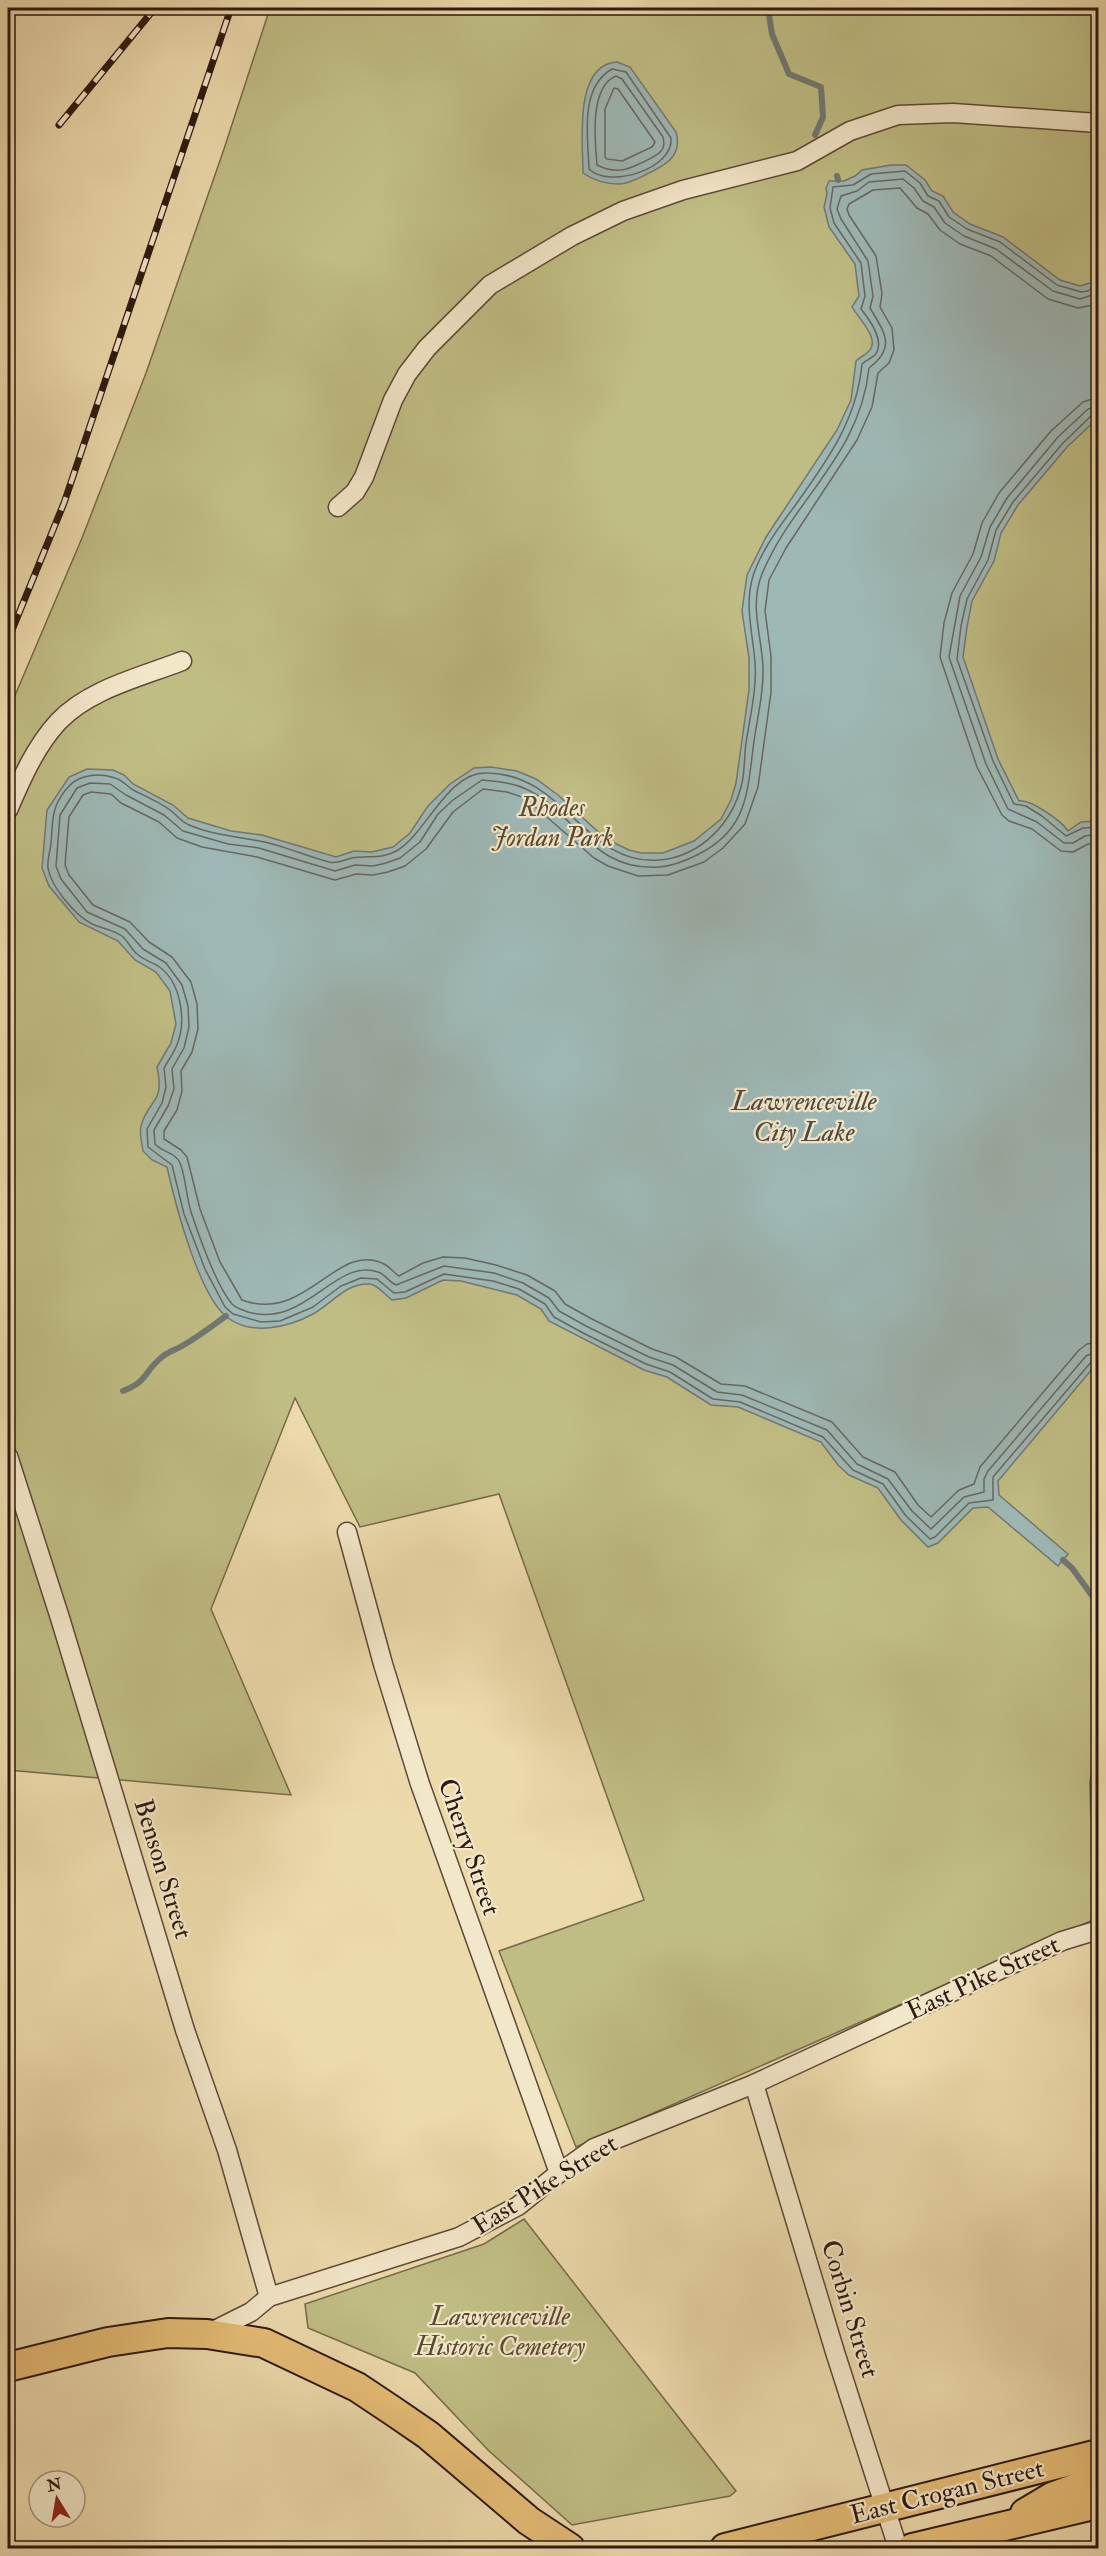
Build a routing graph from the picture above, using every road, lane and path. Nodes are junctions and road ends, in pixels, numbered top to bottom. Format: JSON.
{"nodes":[{"id":1,"x":1098,"y":123,"type":"edge"},
{"id":2,"x":338,"y":507,"type":"dead end"},
{"id":3,"x":182,"y":661,"type":"dead end"},
{"id":4,"x":8,"y":810,"type":"edge"},
{"id":5,"x":8,"y":1456,"type":"edge"},
{"id":6,"x":347,"y":1532,"type":"dead end"},
{"id":7,"x":1098,"y":1930,"type":"edge"},
{"id":8,"x":754,"y":2084,"type":"junction"},
{"id":9,"x":558,"y":2173,"type":"junction"},
{"id":10,"x":269,"y":2297,"type":"junction"},
{"id":11,"x":207,"y":2334,"type":"junction"},
{"id":12,"x":8,"y":2367,"type":"edge"},
{"id":13,"x":1098,"y":2454,"type":"edge"},
{"id":14,"x":1098,"y":2480,"type":"edge"},
{"id":15,"x":1098,"y":2504,"type":"edge"},
{"id":16,"x":529,"y":2521,"type":"junction"},
{"id":17,"x":892,"y":2526,"type":"edge"},
{"id":18,"x":997,"y":2530,"type":"junction"},
{"id":19,"x":536,"y":2548,"type":"edge"},
{"id":20,"x":570,"y":2548,"type":"edge"},
{"id":21,"x":725,"y":2548,"type":"edge"},
{"id":22,"x":799,"y":2548,"type":"edge"},
{"id":23,"x":912,"y":2548,"type":"edge"}],
"edges":[{"from":1,"to":2,"type":"street"},
{"from":3,"to":4,"type":"street"},
{"from":5,"to":10,"type":"street","name":"Benson Street"},
{"from":6,"to":9,"type":"street","name":"Cherry Street"},
{"from":7,"to":8,"type":"street","name":"East Pike Street"},
{"from":8,"to":9,"type":"street","name":"East Pike Street"},
{"from":8,"to":17,"type":"street","name":"Corbin Street"},
{"from":9,"to":10,"type":"street","name":"East Pike Street"},
{"from":10,"to":11,"type":"street","name":"East Pike Street"},
{"from":11,"to":12,"type":"main road","name":"East Pike Street"},
{"from":11,"to":16,"type":"main road"},
{"from":13,"to":17,"type":"main road","name":"East Crogan Street"},
{"from":14,"to":18,"type":"main road"},
{"from":15,"to":18,"type":"main road","name":"East Crogan Street"},
{"from":16,"to":19,"type":"main road"},
{"from":16,"to":20,"type":"main road"},
{"from":17,"to":21,"type":"main road","name":"East Crogan Street"},
{"from":17,"to":22,"type":"main road"},
{"from":18,"to":23,"type":"main road","name":"East Crogan Street"}]}
